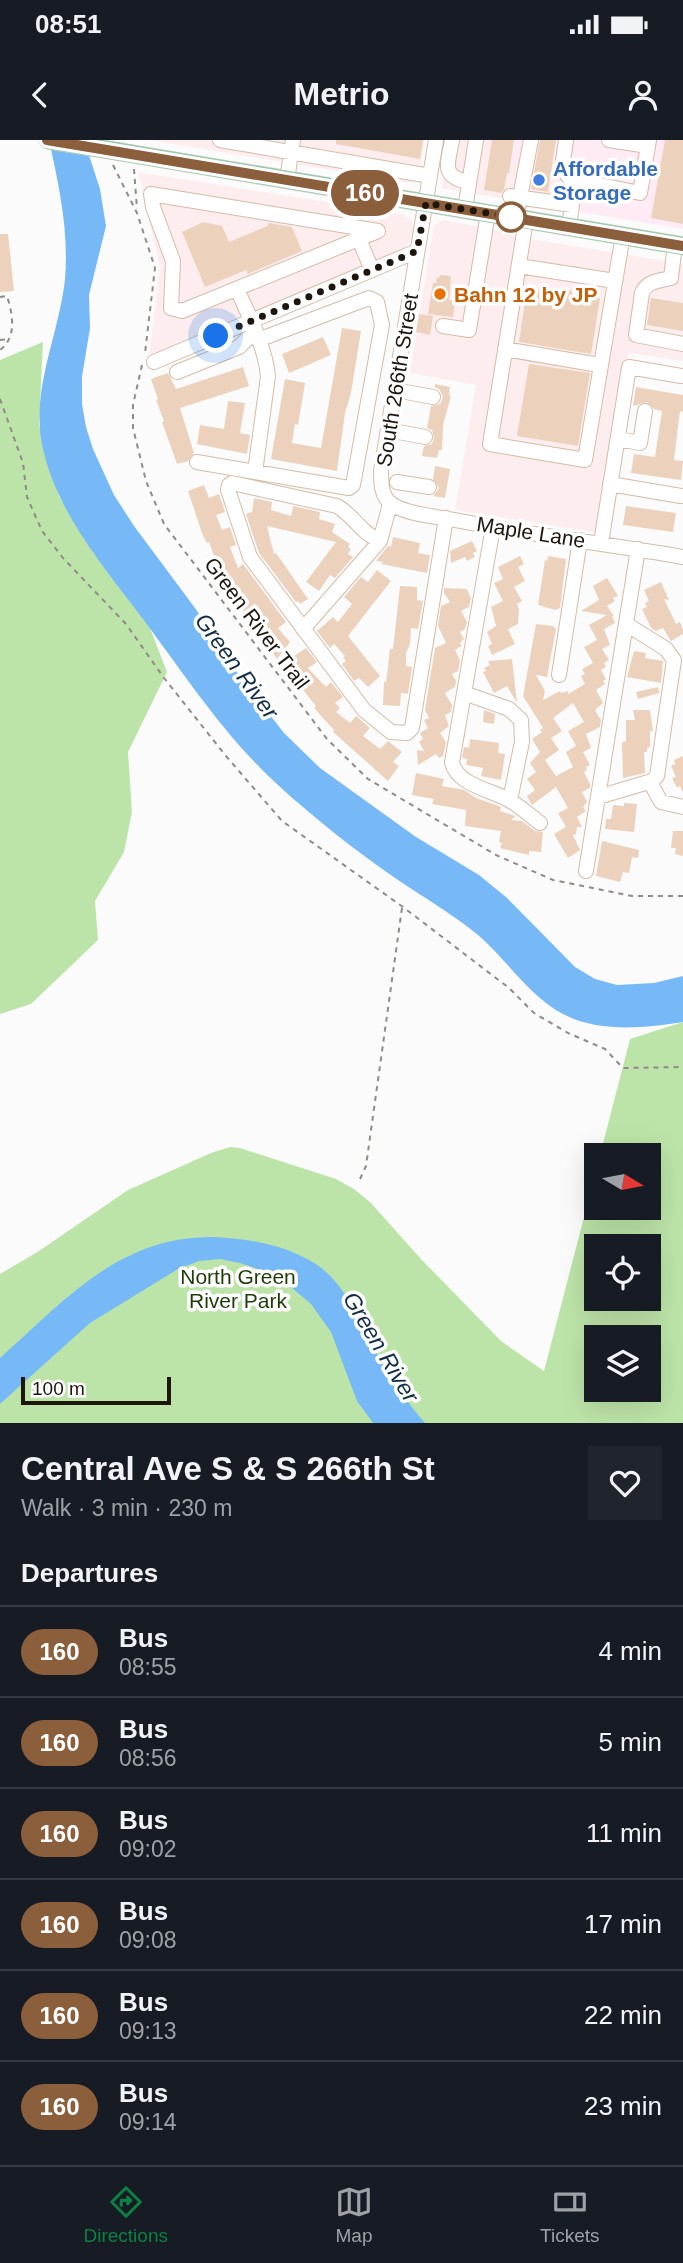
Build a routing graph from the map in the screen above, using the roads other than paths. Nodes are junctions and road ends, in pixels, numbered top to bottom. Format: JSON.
{"nodes":[{"id":1,"x":48,"y":140,"type":"edge"},
{"id":2,"x":220,"y":140,"type":"edge"},
{"id":3,"x":436,"y":140,"type":"edge"},
{"id":4,"x":452,"y":140,"type":"edge"},
{"id":5,"x":476,"y":140,"type":"edge"},
{"id":6,"x":521,"y":140,"type":"edge"},
{"id":7,"x":531,"y":140,"type":"edge"},
{"id":8,"x":566,"y":140,"type":"edge"},
{"id":9,"x":616,"y":141,"type":"edge"},
{"id":10,"x":648,"y":143,"type":"edge"},
{"id":11,"x":292,"y":146,"type":"edge"},
{"id":12,"x":430,"y":176,"type":"junction"},
{"id":13,"x":287,"y":180,"type":"junction"},
{"id":14,"x":469,"y":182,"type":"junction"},
{"id":15,"x":515,"y":197,"type":"junction"},
{"id":16,"x":426,"y":203,"type":"junction"},
{"id":17,"x":465,"y":209,"type":"junction"},
{"id":18,"x":509,"y":217,"type":"junction"},
{"id":19,"x":569,"y":227,"type":"junction"},
{"id":20,"x":623,"y":236,"type":"junction"},
{"id":21,"x":359,"y":239,"type":"junction"},
{"id":22,"x":679,"y":245,"type":"edge"},
{"id":23,"x":417,"y":251,"type":"junction"},
{"id":24,"x":519,"y":266,"type":"junction"},
{"id":25,"x":372,"y":270,"type":"junction"},
{"id":26,"x":677,"y":279,"type":"edge"},
{"id":27,"x":615,"y":281,"type":"junction"},
{"id":28,"x":237,"y":289,"type":"junction"},
{"id":29,"x":443,"y":326,"type":"dead end"},
{"id":30,"x":255,"y":332,"type":"junction"},
{"id":31,"x":683,"y":344,"type":"edge"},
{"id":32,"x":505,"y":349,"type":"junction"},
{"id":33,"x":155,"y":362,"type":"dead end"},
{"id":34,"x":599,"y":365,"type":"junction"},
{"id":35,"x":177,"y":372,"type":"dead end"},
{"id":36,"x":681,"y":376,"type":"dead end"},
{"id":37,"x":395,"y":390,"type":"junction"},
{"id":38,"x":433,"y":397,"type":"dead end"},
{"id":39,"x":645,"y":411,"type":"dead end"},
{"id":40,"x":388,"y":430,"type":"junction"},
{"id":41,"x":425,"y":437,"type":"dead end"},
{"id":42,"x":618,"y":439,"type":"junction"},
{"id":43,"x":361,"y":451,"type":"junction"},
{"id":44,"x":384,"y":455,"type":"junction"},
{"id":45,"x":197,"y":462,"type":"dead end"},
{"id":46,"x":255,"y":472,"type":"junction"},
{"id":47,"x":610,"y":484,"type":"junction"},
{"id":48,"x":429,"y":487,"type":"dead end"},
{"id":49,"x":681,"y":496,"type":"dead end"},
{"id":50,"x":388,"y":500,"type":"junction"},
{"id":51,"x":407,"y":510,"type":"junction"},
{"id":52,"x":446,"y":518,"type":"junction"},
{"id":53,"x":492,"y":527,"type":"junction"},
{"id":54,"x":580,"y":540,"type":"junction"},
{"id":55,"x":380,"y":541,"type":"junction"},
{"id":56,"x":601,"y":543,"type":"junction"},
{"id":57,"x":638,"y":549,"type":"junction"},
{"id":58,"x":683,"y":557,"type":"edge"},
{"id":59,"x":626,"y":624,"type":"junction"},
{"id":60,"x":303,"y":629,"type":"junction"},
{"id":61,"x":559,"y":675,"type":"dead end"},
{"id":62,"x":464,"y":694,"type":"junction"},
{"id":63,"x":649,"y":782,"type":"junction"},
{"id":64,"x":598,"y":797,"type":"junction"},
{"id":65,"x":510,"y":800,"type":"junction"},
{"id":66,"x":683,"y":807,"type":"edge"},
{"id":67,"x":540,"y":823,"type":"dead end"},
{"id":68,"x":586,"y":871,"type":"dead end"}],
"edges":[{"from":1,"to":13,"type":"main road","bridge":true},
{"from":2,"to":11,"type":"street"},
{"from":3,"to":12,"type":"street","name":"South 266th Street"},
{"from":4,"to":14,"type":"street"},
{"from":5,"to":14,"type":"street"},
{"from":6,"to":15,"type":"street"},
{"from":7,"to":15,"type":"street"},
{"from":8,"to":10,"type":"street"},
{"from":9,"to":10,"type":"street"},
{"from":11,"to":12,"type":"street"},
{"from":11,"to":13,"type":"street"},
{"from":12,"to":16,"type":"street","name":"South 266th Street"},
{"from":13,"to":16,"type":"main road"},
{"from":14,"to":17,"type":"street"},
{"from":15,"to":18,"type":"street"},
{"from":15,"to":19,"type":"street"},
{"from":16,"to":17,"type":"main road"},
{"from":16,"to":23,"type":"street","name":"South 266th Street"},
{"from":17,"to":18,"type":"main road"},
{"from":18,"to":19,"type":"main road"},
{"from":18,"to":24,"type":"street"},
{"from":18,"to":29,"type":"street"},
{"from":19,"to":20,"type":"main road"},
{"from":20,"to":22,"type":"main road"},
{"from":20,"to":27,"type":"street"},
{"from":21,"to":25,"type":"street"},
{"from":21,"to":28,"type":"street"},
{"from":21,"to":28,"type":"street"},
{"from":22,"to":26,"type":"street"},
{"from":23,"to":25,"type":"street"},
{"from":23,"to":37,"type":"street","name":"South 266th Street"},
{"from":24,"to":27,"type":"street"},
{"from":24,"to":32,"type":"street"},
{"from":25,"to":30,"type":"street"},
{"from":26,"to":31,"type":"street"},
{"from":27,"to":34,"type":"street"},
{"from":28,"to":30,"type":"street"},
{"from":30,"to":33,"type":"street"},
{"from":30,"to":35,"type":"street"},
{"from":30,"to":43,"type":"street"},
{"from":30,"to":46,"type":"street"},
{"from":32,"to":34,"type":"street"},
{"from":32,"to":34,"type":"street"},
{"from":36,"to":42,"type":"street"},
{"from":37,"to":38,"type":"street"},
{"from":37,"to":40,"type":"street","name":"South 266th Street"},
{"from":39,"to":42,"type":"street"},
{"from":40,"to":41,"type":"street"},
{"from":40,"to":44,"type":"street","name":"South 266th Street"},
{"from":42,"to":47,"type":"street"},
{"from":43,"to":44,"type":"street"},
{"from":43,"to":46,"type":"street"},
{"from":44,"to":50,"type":"street","name":"South 266th Street"},
{"from":45,"to":46,"type":"street"},
{"from":47,"to":49,"type":"street"},
{"from":47,"to":56,"type":"street"},
{"from":48,"to":51,"type":"street"},
{"from":50,"to":51,"type":"street","name":"Maple Lane"},
{"from":50,"to":55,"type":"street","name":"South 266th Street"},
{"from":51,"to":52,"type":"street","name":"Maple Lane"},
{"from":52,"to":53,"type":"street","name":"Maple Lane"},
{"from":52,"to":60,"type":"street"},
{"from":53,"to":54,"type":"street","name":"Maple Lane"},
{"from":53,"to":62,"type":"street"},
{"from":54,"to":56,"type":"street","name":"Maple Lane"},
{"from":54,"to":61,"type":"street"},
{"from":55,"to":60,"type":"street"},
{"from":55,"to":60,"type":"street"},
{"from":56,"to":57,"type":"street","name":"Maple Lane"},
{"from":57,"to":58,"type":"street","name":"Maple Lane"},
{"from":57,"to":59,"type":"street"},
{"from":59,"to":63,"type":"street"},
{"from":59,"to":64,"type":"street"},
{"from":62,"to":65,"type":"street"},
{"from":62,"to":65,"type":"street"},
{"from":63,"to":64,"type":"street"},
{"from":63,"to":66,"type":"street"},
{"from":64,"to":68,"type":"street"},
{"from":65,"to":67,"type":"street"}]}
